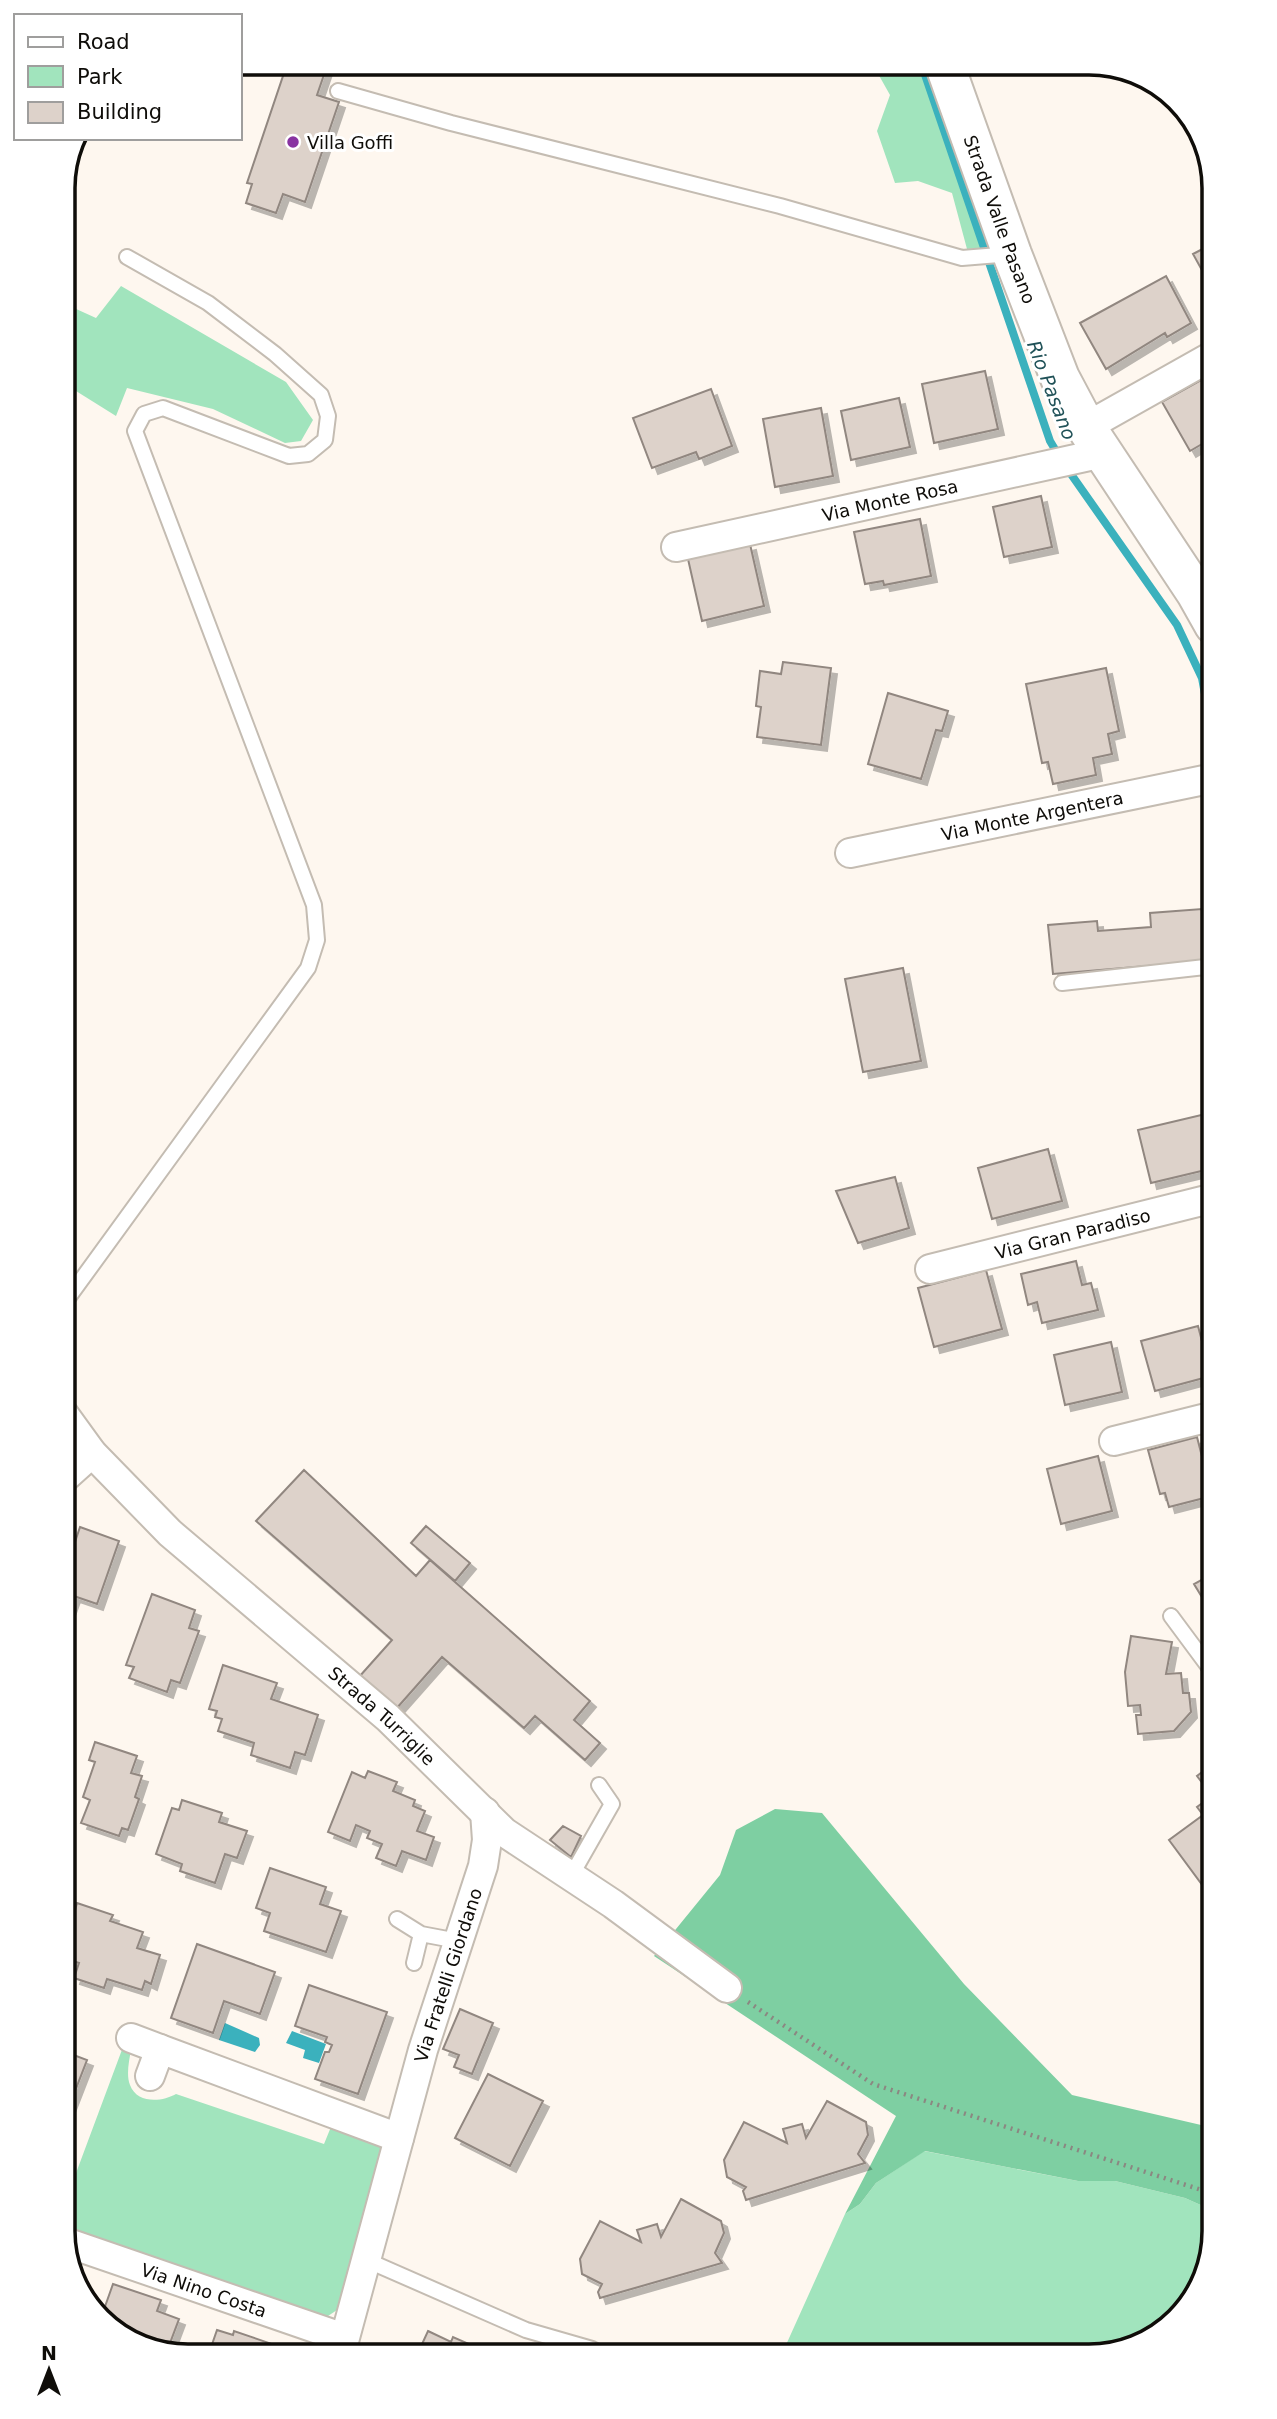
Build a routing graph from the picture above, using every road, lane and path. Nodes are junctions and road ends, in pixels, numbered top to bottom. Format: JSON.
{"nodes":[{"id":1,"x":947,"y":75,"type":"edge"},
{"id":2,"x":338,"y":91,"type":"dead end"},
{"id":3,"x":996,"y":256,"type":"junction"},
{"id":4,"x":127,"y":257,"type":"dead end"},
{"id":5,"x":1202,"y":364,"type":"edge"},
{"id":6,"x":1088,"y":446,"type":"junction"},
{"id":7,"x":676,"y":547,"type":"dead end"},
{"id":8,"x":1202,"y":592,"type":"edge"},
{"id":9,"x":1202,"y":780,"type":"edge"},
{"id":10,"x":850,"y":853,"type":"dead end"},
{"id":11,"x":1202,"y":967,"type":"edge"},
{"id":12,"x":1062,"y":983,"type":"dead end"},
{"id":13,"x":1202,"y":1201,"type":"edge"},
{"id":14,"x":930,"y":1269,"type":"dead end"},
{"id":15,"x":75,"y":1288,"type":"edge"},
{"id":16,"x":1202,"y":1419,"type":"edge"},
{"id":17,"x":75,"y":1430,"type":"edge"},
{"id":18,"x":1114,"y":1441,"type":"dead end"},
{"id":19,"x":92,"y":1453,"type":"junction"},
{"id":20,"x":75,"y":1468,"type":"edge"},
{"id":21,"x":1171,"y":1616,"type":"dead end"},
{"id":22,"x":1202,"y":1658,"type":"edge"},
{"id":23,"x":599,"y":1785,"type":"dead end"},
{"id":24,"x":485,"y":1812,"type":"junction"},
{"id":25,"x":571,"y":1876,"type":"junction"},
{"id":26,"x":397,"y":1919,"type":"dead end"},
{"id":27,"x":421,"y":1934,"type":"junction"},
{"id":28,"x":458,"y":1941,"type":"junction"},
{"id":29,"x":414,"y":1963,"type":"dead end"},
{"id":30,"x":727,"y":1988,"type":"joint"},
{"id":31,"x":131,"y":2038,"type":"dead end"},
{"id":32,"x":160,"y":2049,"type":"junction"},
{"id":33,"x":150,"y":2076,"type":"dead end"},
{"id":34,"x":399,"y":2138,"type":"junction"},
{"id":35,"x":1202,"y":2190,"type":"edge"},
{"id":36,"x":76,"y":2246,"type":"edge"},
{"id":37,"x":364,"y":2259,"type":"junction"},
{"id":38,"x":334,"y":2344,"type":"edge"},
{"id":39,"x":343,"y":2344,"type":"edge"},
{"id":40,"x":577,"y":2344,"type":"edge"}],
"edges":[{"from":1,"to":3,"type":"street","name":"Strada Valle Pasano"},
{"from":2,"to":3,"type":"lane"},
{"from":3,"to":6,"type":"street","name":"Strada Valle Pasano"},
{"from":4,"to":15,"type":"lane"},
{"from":5,"to":6,"type":"street","name":"Via Monte Rosa"},
{"from":6,"to":7,"type":"street","name":"Via Monte Rosa"},
{"from":6,"to":8,"type":"street","name":"Strada Valle Pasano"},
{"from":9,"to":10,"type":"street","name":"Via Monte Argentera"},
{"from":11,"to":12,"type":"lane"},
{"from":13,"to":14,"type":"street","name":"Via Gran Paradiso"},
{"from":16,"to":18,"type":"street"},
{"from":17,"to":19,"type":"street","name":"Strada Turriglie"},
{"from":19,"to":20,"type":"street"},
{"from":19,"to":24,"type":"street","name":"Strada Turriglie"},
{"from":21,"to":22,"type":"lane"},
{"from":23,"to":25,"type":"lane"},
{"from":24,"to":25,"type":"street","name":"Strada Turriglie"},
{"from":24,"to":28,"type":"street","name":"Via Fratelli Giordano"},
{"from":25,"to":30,"type":"street","name":"Strada Turriglie"},
{"from":26,"to":27,"type":"lane"},
{"from":27,"to":28,"type":"lane"},
{"from":27,"to":29,"type":"lane"},
{"from":28,"to":34,"type":"street","name":"Via Fratelli Giordano"},
{"from":30,"to":35,"type":"path"},
{"from":31,"to":32,"type":"street"},
{"from":32,"to":33,"type":"street"},
{"from":32,"to":34,"type":"street"},
{"from":34,"to":37,"type":"street","name":"Via Fratelli Giordano"},
{"from":36,"to":38,"type":"street","name":"Via Nino Costa"},
{"from":37,"to":39,"type":"street","name":"Via Fratelli Giordano"},
{"from":37,"to":40,"type":"lane"}]}
